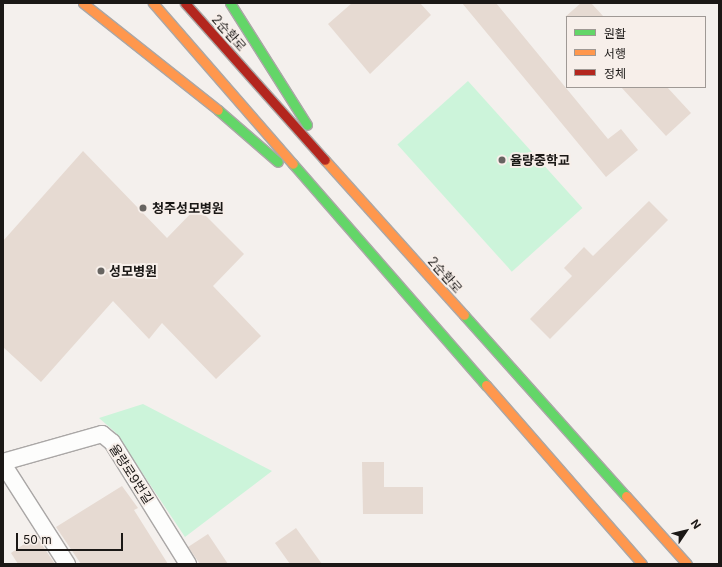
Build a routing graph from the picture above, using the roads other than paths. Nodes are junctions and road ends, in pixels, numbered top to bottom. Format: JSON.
{"nodes":[{"id":1,"x":83,"y":3,"type":"edge"},
{"id":2,"x":153,"y":3,"type":"edge"},
{"id":3,"x":185,"y":3,"type":"edge"},
{"id":4,"x":230,"y":3,"type":"edge"},
{"id":5,"x":334,"y":171,"type":"junction"},
{"id":6,"x":341,"y":217,"type":"junction"},
{"id":7,"x":3,"y":463,"type":"edge"},
{"id":8,"x":67,"y":564,"type":"edge"},
{"id":9,"x":188,"y":564,"type":"edge"},
{"id":10,"x":642,"y":564,"type":"edge"},
{"id":11,"x":687,"y":564,"type":"edge"}],
"edges":[{"from":1,"to":6,"type":"street"},
{"from":2,"to":6,"type":"street"},
{"from":3,"to":5,"type":"street","name":"2순환로"},
{"from":4,"to":5,"type":"street"},
{"from":5,"to":11,"type":"street","name":"2순환로"},
{"from":6,"to":10,"type":"street"},
{"from":7,"to":8,"type":"street","name":"율량로9번길"},
{"from":7,"to":9,"type":"street","name":"율량로9번길"}]}
